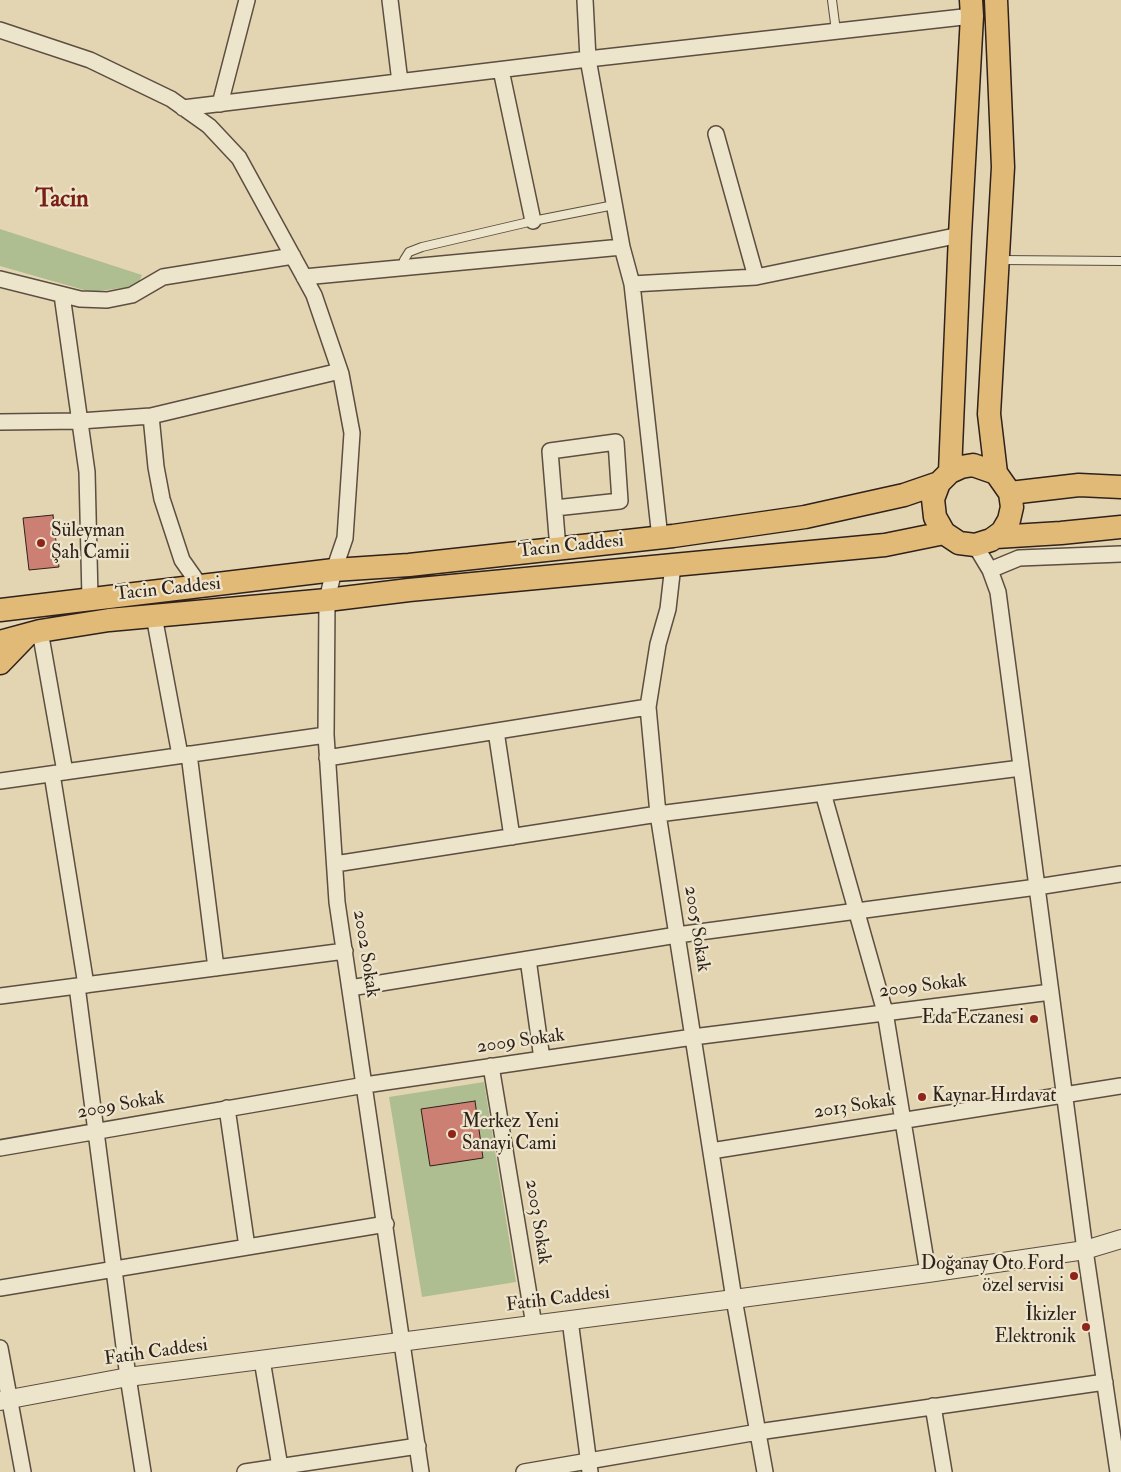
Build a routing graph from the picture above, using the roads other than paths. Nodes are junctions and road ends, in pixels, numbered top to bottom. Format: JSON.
{"nodes":[{"id":1,"x":247,"y":0,"type":"edge"},
{"id":2,"x":390,"y":0,"type":"edge"},
{"id":3,"x":585,"y":0,"type":"edge"},
{"id":4,"x":832,"y":0,"type":"edge"},
{"id":5,"x":996,"y":0,"type":"edge"},
{"id":6,"x":971,"y":8,"type":"edge"},
{"id":7,"x":0,"y":30,"type":"edge"},
{"id":8,"x":836,"y":31,"type":"junction"},
{"id":9,"x":588,"y":59,"type":"junction"},
{"id":10,"x":501,"y":70,"type":"junction"},
{"id":11,"x":400,"y":82,"type":"junction"},
{"id":12,"x":220,"y":104,"type":"junction"},
{"id":13,"x":183,"y":108,"type":"junction"},
{"id":14,"x":716,"y":134,"type":"dead end"},
{"id":15,"x":614,"y":205,"type":"junction"},
{"id":16,"x":533,"y":221,"type":"junction"},
{"id":17,"x":960,"y":235,"type":"junction"},
{"id":18,"x":622,"y":247,"type":"junction"},
{"id":19,"x":293,"y":256,"type":"junction"},
{"id":20,"x":998,"y":260,"type":"junction"},
{"id":21,"x":1121,"y":260,"type":"edge"},
{"id":22,"x":404,"y":267,"type":"junction"},
{"id":23,"x":304,"y":277,"type":"junction"},
{"id":24,"x":756,"y":277,"type":"junction"},
{"id":25,"x":0,"y":280,"type":"edge"},
{"id":26,"x":632,"y":284,"type":"junction"},
{"id":27,"x":62,"y":295,"type":"junction"},
{"id":28,"x":340,"y":371,"type":"junction"},
{"id":29,"x":151,"y":416,"type":"junction"},
{"id":30,"x":80,"y":421,"type":"junction"},
{"id":31,"x":0,"y":422,"type":"edge"},
{"id":32,"x":996,"y":473,"type":"junction"},
{"id":33,"x":944,"y":477,"type":"junction"},
{"id":34,"x":1121,"y":487,"type":"edge"},
{"id":35,"x":1010,"y":493,"type":"junction"},
{"id":36,"x":555,"y":508,"type":"junction"},
{"id":37,"x":1121,"y":526,"type":"edge"},
{"id":38,"x":944,"y":533,"type":"junction"},
{"id":39,"x":660,"y":538,"type":"junction"},
{"id":40,"x":986,"y":541,"type":"junction"},
{"id":41,"x":558,"y":549,"type":"junction"},
{"id":42,"x":1121,"y":554,"type":"edge"},
{"id":43,"x":673,"y":565,"type":"junction"},
{"id":44,"x":334,"y":570,"type":"junction"},
{"id":45,"x":990,"y":570,"type":"junction"},
{"id":46,"x":201,"y":587,"type":"junction"},
{"id":47,"x":90,"y":598,"type":"junction"},
{"id":48,"x":327,"y":600,"type":"junction"},
{"id":49,"x":0,"y":610,"type":"edge"},
{"id":50,"x":154,"y":616,"type":"junction"},
{"id":51,"x":34,"y":632,"type":"junction"},
{"id":52,"x":0,"y":642,"type":"edge"},
{"id":53,"x":0,"y":663,"type":"edge"},
{"id":54,"x":648,"y":707,"type":"junction"},
{"id":55,"x":496,"y":731,"type":"junction"},
{"id":56,"x":326,"y":735,"type":"junction"},
{"id":57,"x":185,"y":755,"type":"junction"},
{"id":58,"x":327,"y":758,"type":"junction"},
{"id":59,"x":1021,"y":768,"type":"junction"},
{"id":60,"x":59,"y":773,"type":"junction"},
{"id":61,"x":0,"y":781,"type":"edge"},
{"id":62,"x":823,"y":793,"type":"junction"},
{"id":63,"x":658,"y":814,"type":"junction"},
{"id":64,"x":512,"y":837,"type":"junction"},
{"id":65,"x":335,"y":864,"type":"junction"},
{"id":66,"x":1121,"y":874,"type":"edge"},
{"id":67,"x":1037,"y":887,"type":"junction"},
{"id":68,"x":856,"y":911,"type":"junction"},
{"id":69,"x":677,"y":935,"type":"junction"},
{"id":70,"x":345,"y":951,"type":"junction"},
{"id":71,"x":528,"y":959,"type":"junction"},
{"id":72,"x":216,"y":968,"type":"junction"},
{"id":73,"x":82,"y":985,"type":"junction"},
{"id":74,"x":350,"y":988,"type":"junction"},
{"id":75,"x":1051,"y":992,"type":"junction"},
{"id":76,"x":0,"y":996,"type":"edge"},
{"id":77,"x":885,"y":1012,"type":"junction"},
{"id":78,"x":693,"y":1037,"type":"junction"},
{"id":79,"x":542,"y":1059,"type":"junction"},
{"id":80,"x":491,"y":1066,"type":"junction"},
{"id":81,"x":365,"y":1085,"type":"junction"},
{"id":82,"x":1121,"y":1086,"type":"edge"},
{"id":83,"x":1065,"y":1096,"type":"junction"},
{"id":84,"x":227,"y":1108,"type":"junction"},
{"id":85,"x":903,"y":1120,"type":"junction"},
{"id":86,"x":96,"y":1131,"type":"junction"},
{"id":87,"x":0,"y":1148,"type":"edge"},
{"id":88,"x":711,"y":1151,"type":"junction"},
{"id":89,"x":386,"y":1224,"type":"junction"},
{"id":90,"x":1121,"y":1239,"type":"edge"},
{"id":91,"x":247,"y":1247,"type":"junction"},
{"id":92,"x":1085,"y":1250,"type":"junction"},
{"id":93,"x":114,"y":1269,"type":"junction"},
{"id":94,"x":928,"y":1273,"type":"junction"},
{"id":95,"x":0,"y":1288,"type":"edge"},
{"id":96,"x":734,"y":1299,"type":"junction"},
{"id":97,"x":570,"y":1320,"type":"junction"},
{"id":98,"x":534,"y":1325,"type":"junction"},
{"id":99,"x":403,"y":1342,"type":"junction"},
{"id":100,"x":0,"y":1348,"type":"edge"},
{"id":101,"x":262,"y":1360,"type":"junction"},
{"id":102,"x":128,"y":1377,"type":"junction"},
{"id":103,"x":1105,"y":1382,"type":"junction"},
{"id":104,"x":5,"y":1400,"type":"edge"},
{"id":105,"x":933,"y":1406,"type":"junction"},
{"id":106,"x":758,"y":1432,"type":"junction"},
{"id":107,"x":418,"y":1446,"type":"junction"},
{"id":108,"x":589,"y":1466,"type":"edge"},
{"id":109,"x":280,"y":1467,"type":"junction"},
{"id":110,"x":23,"y":1472,"type":"edge"},
{"id":111,"x":143,"y":1472,"type":"edge"},
{"id":112,"x":245,"y":1472,"type":"edge"},
{"id":113,"x":422,"y":1472,"type":"edge"},
{"id":114,"x":524,"y":1472,"type":"edge"},
{"id":115,"x":765,"y":1472,"type":"edge"},
{"id":116,"x":944,"y":1472,"type":"edge"},
{"id":117,"x":1118,"y":1472,"type":"edge"}],
"edges":[{"from":1,"to":12,"type":"street"},
{"from":2,"to":11,"type":"street"},
{"from":3,"to":9,"type":"street"},
{"from":4,"to":8,"type":"lane"},
{"from":5,"to":20,"type":"main road"},
{"from":6,"to":8,"type":"street"},
{"from":6,"to":17,"type":"main road"},
{"from":7,"to":13,"type":"street","name":"2002 Sokak"},
{"from":8,"to":9,"type":"street"},
{"from":9,"to":10,"type":"street"},
{"from":9,"to":15,"type":"street"},
{"from":10,"to":11,"type":"street"},
{"from":10,"to":16,"type":"street"},
{"from":11,"to":12,"type":"street"},
{"from":12,"to":13,"type":"street"},
{"from":13,"to":19,"type":"street","name":"2002 Sokak"},
{"from":14,"to":24,"type":"street"},
{"from":15,"to":16,"type":"lane"},
{"from":15,"to":18,"type":"street"},
{"from":16,"to":22,"type":"lane"},
{"from":17,"to":24,"type":"street"},
{"from":17,"to":33,"type":"main road"},
{"from":18,"to":22,"type":"street"},
{"from":18,"to":26,"type":"street"},
{"from":19,"to":23,"type":"street","name":"2002 Sokak"},
{"from":19,"to":27,"type":"street"},
{"from":20,"to":21,"type":"lane"},
{"from":20,"to":32,"type":"main road"},
{"from":22,"to":23,"type":"street"},
{"from":23,"to":28,"type":"street","name":"2002 Sokak"},
{"from":24,"to":26,"type":"street"},
{"from":25,"to":27,"type":"street"},
{"from":26,"to":39,"type":"street"},
{"from":27,"to":30,"type":"street"},
{"from":28,"to":29,"type":"street"},
{"from":28,"to":44,"type":"street","name":"2002 Sokak"},
{"from":29,"to":30,"type":"street"},
{"from":29,"to":46,"type":"street"},
{"from":30,"to":31,"type":"street"},
{"from":30,"to":47,"type":"street"},
{"from":32,"to":33,"type":"main road","name":"Tacin Caddesi"},
{"from":32,"to":35,"type":"main road"},
{"from":33,"to":38,"type":"main road"},
{"from":33,"to":39,"type":"main road","name":"Tacin Caddesi"},
{"from":34,"to":35,"type":"main road"},
{"from":35,"to":40,"type":"main road"},
{"from":36,"to":36,"type":"street"},
{"from":36,"to":41,"type":"street"},
{"from":37,"to":40,"type":"main road"},
{"from":38,"to":40,"type":"main road"},
{"from":38,"to":43,"type":"main road","name":"Tacin Caddesi"},
{"from":39,"to":41,"type":"main road","name":"Tacin Caddesi"},
{"from":40,"to":45,"type":"street"},
{"from":41,"to":44,"type":"main road","name":"Tacin Caddesi"},
{"from":42,"to":45,"type":"street"},
{"from":43,"to":48,"type":"main road","name":"Tacin Caddesi"},
{"from":43,"to":54,"type":"street","name":"2005 Sokak"},
{"from":44,"to":46,"type":"main road","name":"Tacin Caddesi"},
{"from":44,"to":48,"type":"street","name":"2002 Sokak"},
{"from":45,"to":59,"type":"street"},
{"from":46,"to":47,"type":"main road","name":"Tacin Caddesi"},
{"from":47,"to":49,"type":"main road","name":"Tacin Caddesi"},
{"from":48,"to":50,"type":"main road","name":"Tacin Caddesi"},
{"from":48,"to":56,"type":"street","name":"2002 Sokak"},
{"from":50,"to":51,"type":"main road","name":"Tacin Caddesi"},
{"from":50,"to":57,"type":"street"},
{"from":51,"to":52,"type":"main road","name":"Tacin Caddesi"},
{"from":51,"to":53,"type":"main road"},
{"from":51,"to":60,"type":"street"},
{"from":54,"to":55,"type":"street"},
{"from":54,"to":63,"type":"street","name":"2005 Sokak"},
{"from":55,"to":58,"type":"street"},
{"from":55,"to":64,"type":"street"},
{"from":56,"to":57,"type":"street"},
{"from":56,"to":58,"type":"street","name":"2002 Sokak"},
{"from":57,"to":60,"type":"street"},
{"from":57,"to":72,"type":"street"},
{"from":58,"to":65,"type":"street","name":"2002 Sokak"},
{"from":59,"to":62,"type":"street"},
{"from":59,"to":67,"type":"street"},
{"from":60,"to":61,"type":"street"},
{"from":60,"to":73,"type":"street"},
{"from":62,"to":63,"type":"street"},
{"from":62,"to":68,"type":"street"},
{"from":63,"to":64,"type":"street"},
{"from":63,"to":69,"type":"street","name":"2005 Sokak"},
{"from":64,"to":65,"type":"street"},
{"from":65,"to":70,"type":"street","name":"2002 Sokak"},
{"from":66,"to":67,"type":"street"},
{"from":67,"to":68,"type":"street"},
{"from":67,"to":75,"type":"street"},
{"from":68,"to":69,"type":"street"},
{"from":68,"to":77,"type":"street"},
{"from":69,"to":71,"type":"street"},
{"from":69,"to":78,"type":"street","name":"2005 Sokak"},
{"from":70,"to":72,"type":"street"},
{"from":70,"to":74,"type":"street","name":"2002 Sokak"},
{"from":71,"to":74,"type":"street"},
{"from":71,"to":79,"type":"street"},
{"from":72,"to":73,"type":"street"},
{"from":73,"to":76,"type":"street"},
{"from":73,"to":86,"type":"street"},
{"from":74,"to":81,"type":"street","name":"2002 Sokak"},
{"from":75,"to":77,"type":"street","name":"2009 Sokak"},
{"from":75,"to":83,"type":"street"},
{"from":77,"to":78,"type":"street","name":"2009 Sokak"},
{"from":77,"to":85,"type":"street"},
{"from":78,"to":79,"type":"street","name":"2009 Sokak"},
{"from":78,"to":88,"type":"street","name":"2005 Sokak"},
{"from":79,"to":80,"type":"street","name":"2009 Sokak"},
{"from":80,"to":81,"type":"street","name":"2009 Sokak"},
{"from":80,"to":98,"type":"street","name":"2003 Sokak"},
{"from":81,"to":84,"type":"street","name":"2009 Sokak"},
{"from":81,"to":89,"type":"street","name":"2002 Sokak"},
{"from":82,"to":83,"type":"street","name":"2013 Sokak"},
{"from":83,"to":85,"type":"street","name":"2013 Sokak"},
{"from":83,"to":92,"type":"street"},
{"from":84,"to":86,"type":"street","name":"2009 Sokak"},
{"from":84,"to":91,"type":"street"},
{"from":85,"to":88,"type":"street","name":"2013 Sokak"},
{"from":85,"to":94,"type":"street"},
{"from":86,"to":87,"type":"street","name":"2009 Sokak"},
{"from":86,"to":93,"type":"street"},
{"from":88,"to":96,"type":"street","name":"2005 Sokak"},
{"from":89,"to":91,"type":"street"},
{"from":89,"to":99,"type":"street","name":"2002 Sokak"},
{"from":90,"to":92,"type":"street","name":"Fatih Caddesi"},
{"from":91,"to":93,"type":"street"},
{"from":92,"to":94,"type":"street","name":"Fatih Caddesi"},
{"from":92,"to":103,"type":"street"},
{"from":93,"to":95,"type":"street"},
{"from":93,"to":102,"type":"street"},
{"from":94,"to":96,"type":"street","name":"Fatih Caddesi"},
{"from":96,"to":97,"type":"street","name":"Fatih Caddesi"},
{"from":96,"to":106,"type":"street","name":"2005 Sokak"},
{"from":97,"to":98,"type":"street","name":"Fatih Caddesi"},
{"from":97,"to":108,"type":"street"},
{"from":98,"to":99,"type":"street","name":"Fatih Caddesi"},
{"from":99,"to":101,"type":"street","name":"Fatih Caddesi"},
{"from":99,"to":107,"type":"street","name":"2002 Sokak"},
{"from":100,"to":104,"type":"street"},
{"from":101,"to":102,"type":"street","name":"Fatih Caddesi"},
{"from":101,"to":109,"type":"street"},
{"from":102,"to":104,"type":"street","name":"Fatih Caddesi"},
{"from":102,"to":111,"type":"street"},
{"from":103,"to":105,"type":"street"},
{"from":103,"to":117,"type":"street"},
{"from":104,"to":110,"type":"street"},
{"from":105,"to":106,"type":"street"},
{"from":105,"to":116,"type":"street"},
{"from":106,"to":108,"type":"street"},
{"from":106,"to":115,"type":"street","name":"2005 Sokak"},
{"from":107,"to":109,"type":"street"},
{"from":107,"to":113,"type":"street","name":"2002 Sokak"},
{"from":108,"to":114,"type":"street"},
{"from":109,"to":112,"type":"street"}]}
